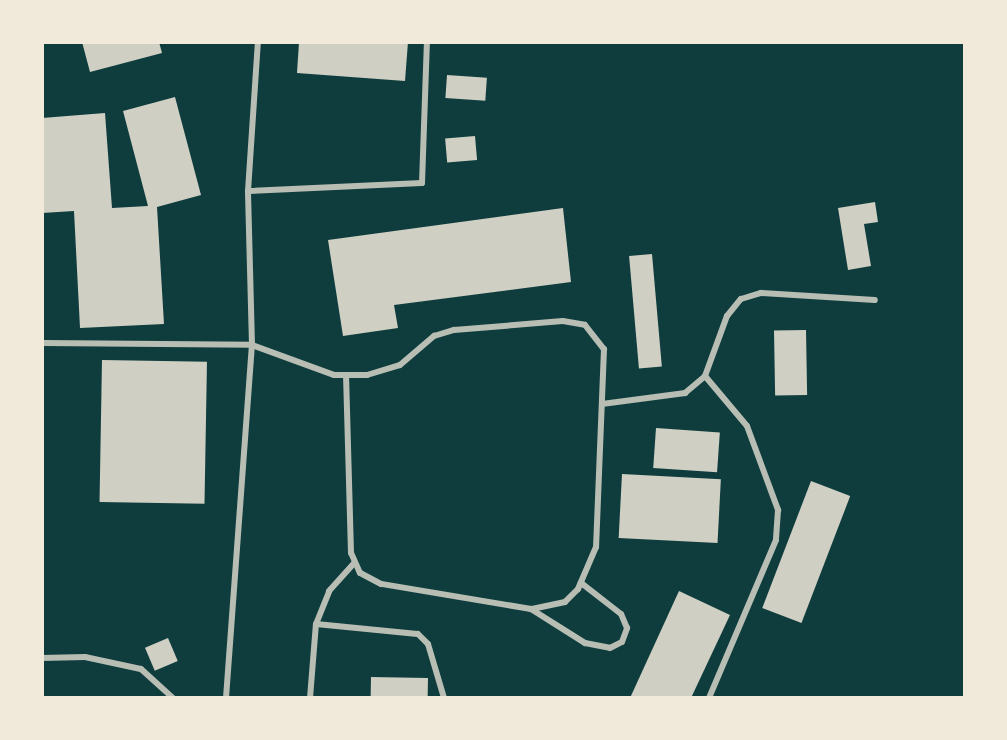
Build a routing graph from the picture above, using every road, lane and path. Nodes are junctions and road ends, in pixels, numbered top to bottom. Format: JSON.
{"nodes":[{"id":1,"x":258,"y":42,"type":"edge"},
{"id":2,"x":427,"y":42,"type":"edge"},
{"id":3,"x":248,"y":191,"type":"junction"},
{"id":4,"x":875,"y":300,"type":"dead end"},
{"id":5,"x":42,"y":343,"type":"edge"},
{"id":6,"x":252,"y":345,"type":"junction"},
{"id":7,"x":346,"y":375,"type":"junction"},
{"id":8,"x":705,"y":376,"type":"junction"},
{"id":9,"x":602,"y":404,"type":"junction"},
{"id":10,"x":354,"y":563,"type":"junction"},
{"id":11,"x":581,"y":583,"type":"junction"},
{"id":12,"x":531,"y":609,"type":"junction"},
{"id":13,"x":316,"y":624,"type":"junction"},
{"id":14,"x":42,"y":658,"type":"edge"},
{"id":15,"x":173,"y":698,"type":"edge"},
{"id":16,"x":226,"y":698,"type":"edge"},
{"id":17,"x":310,"y":698,"type":"edge"},
{"id":18,"x":444,"y":698,"type":"edge"},
{"id":19,"x":709,"y":698,"type":"edge"}],
"edges":[{"from":1,"to":3,"type":"lane"},
{"from":2,"to":3,"type":"lane"},
{"from":3,"to":6,"type":"lane"},
{"from":4,"to":8,"type":"lane"},
{"from":5,"to":6,"type":"lane"},
{"from":6,"to":7,"type":"lane"},
{"from":6,"to":16,"type":"lane"},
{"from":7,"to":9,"type":"lane"},
{"from":7,"to":10,"type":"lane"},
{"from":8,"to":9,"type":"lane"},
{"from":8,"to":19,"type":"lane"},
{"from":9,"to":11,"type":"lane"},
{"from":10,"to":12,"type":"lane"},
{"from":10,"to":13,"type":"lane"},
{"from":11,"to":12,"type":"lane"},
{"from":11,"to":12,"type":"lane"},
{"from":13,"to":17,"type":"lane"},
{"from":13,"to":18,"type":"lane"},
{"from":14,"to":15,"type":"lane"}]}
